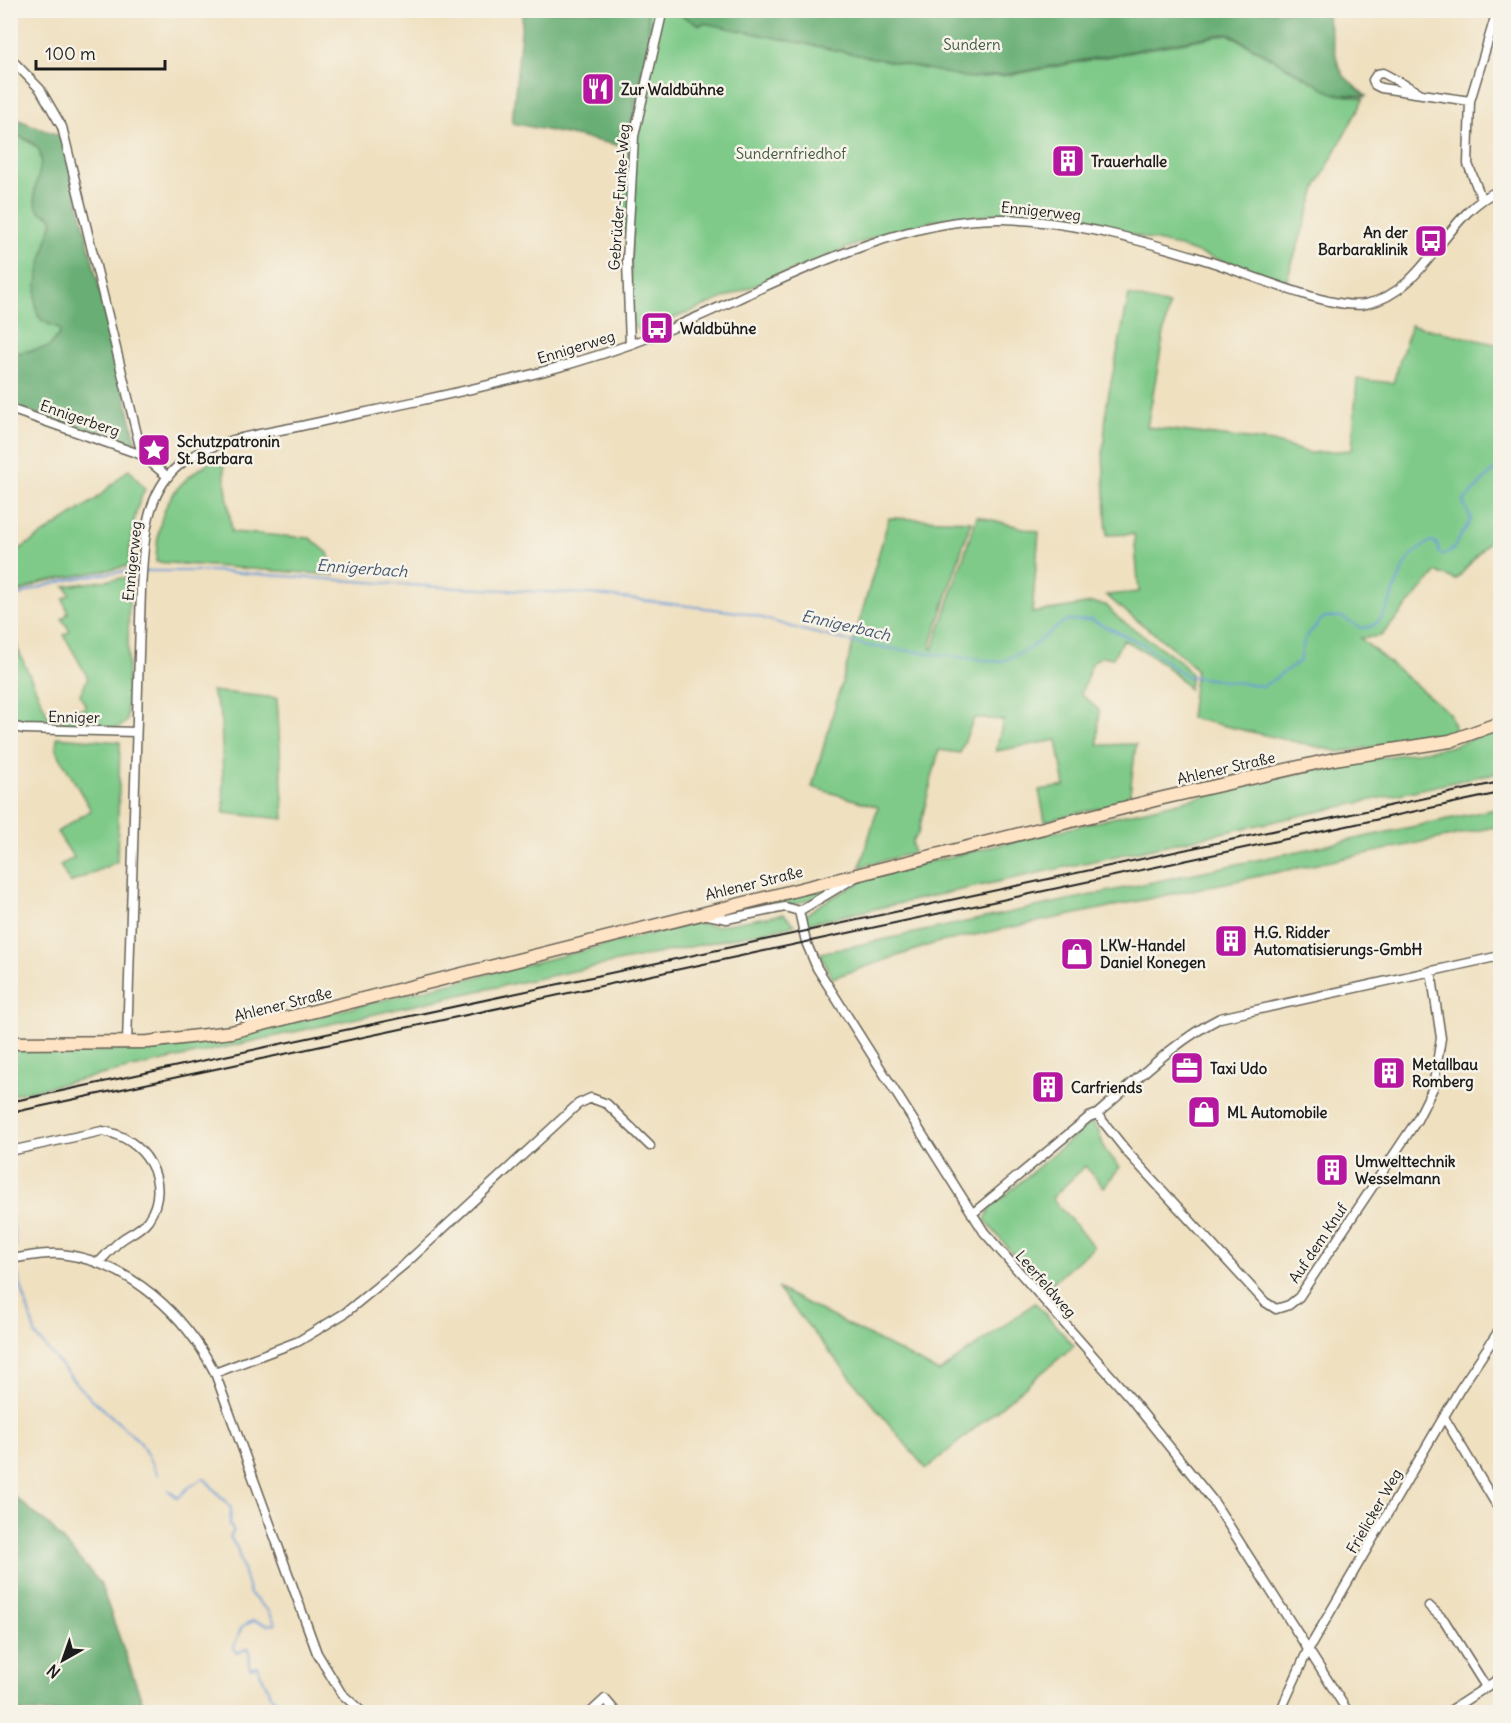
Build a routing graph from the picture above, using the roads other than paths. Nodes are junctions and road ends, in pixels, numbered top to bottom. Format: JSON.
{"nodes":[{"id":1,"x":1497,"y":11,"type":"edge"},
{"id":2,"x":662,"y":18,"type":"dead end"},
{"id":3,"x":10,"y":58,"type":"edge"},
{"id":4,"x":1420,"y":93,"type":"junction"},
{"id":5,"x":1470,"y":101,"type":"junction"},
{"id":6,"x":1500,"y":190,"type":"edge"},
{"id":7,"x":1482,"y":200,"type":"junction"},
{"id":8,"x":630,"y":344,"type":"junction"},
{"id":9,"x":10,"y":409,"type":"edge"},
{"id":10,"x":142,"y":455,"type":"junction"},
{"id":11,"x":168,"y":477,"type":"junction"},
{"id":12,"x":1500,"y":723,"type":"edge"},
{"id":13,"x":10,"y":726,"type":"edge"},
{"id":14,"x":136,"y":732,"type":"junction"},
{"id":15,"x":861,"y":872,"type":"junction"},
{"id":16,"x":799,"y":911,"type":"junction"},
{"id":17,"x":698,"y":913,"type":"junction"},
{"id":18,"x":1500,"y":956,"type":"edge"},
{"id":19,"x":1431,"y":971,"type":"junction"},
{"id":20,"x":10,"y":1043,"type":"edge"},
{"id":21,"x":127,"y":1043,"type":"junction"},
{"id":22,"x":1097,"y":1114,"type":"junction"},
{"id":23,"x":650,"y":1146,"type":"dead end"},
{"id":24,"x":10,"y":1151,"type":"edge"},
{"id":25,"x":972,"y":1214,"type":"junction"},
{"id":26,"x":10,"y":1259,"type":"edge"},
{"id":27,"x":99,"y":1262,"type":"junction"},
{"id":28,"x":1500,"y":1329,"type":"edge"},
{"id":29,"x":215,"y":1373,"type":"junction"},
{"id":30,"x":1444,"y":1417,"type":"junction"},
{"id":31,"x":1500,"y":1511,"type":"edge"},
{"id":32,"x":1430,"y":1606,"type":"dead end"},
{"id":33,"x":1307,"y":1652,"type":"junction"},
{"id":34,"x":1500,"y":1678,"type":"edge"},
{"id":35,"x":1486,"y":1687,"type":"junction"},
{"id":36,"x":362,"y":1713,"type":"edge"},
{"id":37,"x":591,"y":1713,"type":"edge"},
{"id":38,"x":616,"y":1713,"type":"edge"},
{"id":39,"x":1280,"y":1713,"type":"edge"},
{"id":40,"x":1347,"y":1713,"type":"edge"},
{"id":41,"x":1448,"y":1713,"type":"edge"}],
"edges":[{"from":1,"to":5,"type":"street"},
{"from":2,"to":8,"type":"street","name":"Gebrüder-Funke-Weg"},
{"from":3,"to":10,"type":"street"},
{"from":4,"to":4,"type":"street"},
{"from":4,"to":5,"type":"street"},
{"from":5,"to":7,"type":"street"},
{"from":6,"to":7,"type":"street","name":"Ennigerweg"},
{"from":7,"to":8,"type":"street","name":"Ennigerweg"},
{"from":8,"to":11,"type":"street","name":"Ennigerweg"},
{"from":9,"to":10,"type":"street","name":"Ennigerberg"},
{"from":10,"to":11,"type":"street","name":"Ennigerberg"},
{"from":11,"to":14,"type":"street","name":"Ennigerweg"},
{"from":12,"to":15,"type":"main road","name":"Ahlener Straße"},
{"from":13,"to":14,"type":"street","name":"Enniger"},
{"from":14,"to":21,"type":"street","name":"Ennigerweg"},
{"from":15,"to":16,"type":"street"},
{"from":15,"to":17,"type":"main road","name":"Ahlener Straße"},
{"from":16,"to":17,"type":"street"},
{"from":16,"to":25,"type":"street","name":"Leerfeldweg"},
{"from":17,"to":21,"type":"main road","name":"Ahlener Straße"},
{"from":18,"to":19,"type":"street"},
{"from":19,"to":22,"type":"street"},
{"from":19,"to":22,"type":"street","name":"Auf dem Knuf"},
{"from":20,"to":21,"type":"main road","name":"Ahlener Straße"},
{"from":22,"to":25,"type":"street"},
{"from":23,"to":29,"type":"street"},
{"from":24,"to":27,"type":"street"},
{"from":25,"to":33,"type":"street","name":"Leerfeldweg"},
{"from":26,"to":27,"type":"street"},
{"from":27,"to":29,"type":"street"},
{"from":28,"to":30,"type":"street","name":"Frielicker Weg"},
{"from":29,"to":36,"type":"street"},
{"from":30,"to":31,"type":"street"},
{"from":30,"to":33,"type":"street","name":"Frielicker Weg"},
{"from":32,"to":35,"type":"street"},
{"from":33,"to":39,"type":"street","name":"Frielicker Weg"},
{"from":33,"to":40,"type":"street","name":"Leerfeldweg"},
{"from":34,"to":35,"type":"street"},
{"from":35,"to":41,"type":"street"},
{"from":37,"to":38,"type":"street"}]}
